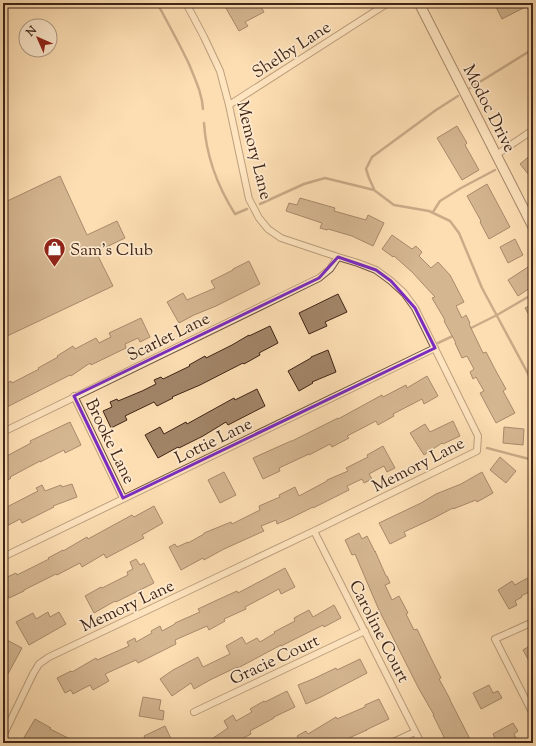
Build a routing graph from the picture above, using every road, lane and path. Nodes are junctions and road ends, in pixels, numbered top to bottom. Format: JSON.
{"nodes":[{"id":1,"x":186,"y":3,"type":"edge"},
{"id":2,"x":388,"y":3,"type":"edge"},
{"id":3,"x":419,"y":3,"type":"edge"},
{"id":4,"x":229,"y":105,"type":"junction"},
{"id":5,"x":533,"y":130,"type":"edge"},
{"id":6,"x":496,"y":155,"type":"junction"},
{"id":7,"x":533,"y":227,"type":"edge"},
{"id":8,"x":338,"y":257,"type":"junction"},
{"id":9,"x":434,"y":348,"type":"junction"},
{"id":10,"x":74,"y":396,"type":"junction"},
{"id":11,"x":3,"y":432,"type":"edge"},
{"id":12,"x":124,"y":498,"type":"junction"},
{"id":13,"x":314,"y":531,"type":"junction"},
{"id":14,"x":3,"y":557,"type":"edge"},
{"id":15,"x":533,"y":622,"type":"edge"},
{"id":16,"x":365,"y":631,"type":"junction"},
{"id":17,"x":194,"y":712,"type":"dead end"},
{"id":18,"x":533,"y":714,"type":"edge"},
{"id":19,"x":415,"y":732,"type":"junction"},
{"id":20,"x":3,"y":736,"type":"edge"},
{"id":21,"x":391,"y":743,"type":"edge"},
{"id":22,"x":421,"y":743,"type":"edge"}],
"edges":[{"from":1,"to":4,"type":"street","name":"Memory Lane"},
{"from":2,"to":4,"type":"street","name":"Shelby Lane"},
{"from":3,"to":6,"type":"street","name":"Modoc Drive"},
{"from":4,"to":8,"type":"street","name":"Memory Lane"},
{"from":5,"to":6,"type":"street"},
{"from":6,"to":7,"type":"street","name":"Modoc Drive"},
{"from":8,"to":9,"type":"street","name":"Memory Lane"},
{"from":8,"to":10,"type":"street","name":"Scarlet Lane"},
{"from":9,"to":12,"type":"street","name":"Lottie Lane"},
{"from":9,"to":13,"type":"street","name":"Memory Lane"},
{"from":10,"to":11,"type":"street","name":"Scarlet Lane"},
{"from":10,"to":12,"type":"street","name":"Brooke Lane"},
{"from":12,"to":14,"type":"street","name":"Lottie Lane"},
{"from":13,"to":16,"type":"street","name":"Caroline Court"},
{"from":13,"to":20,"type":"street","name":"Memory Lane"},
{"from":15,"to":18,"type":"street"},
{"from":16,"to":17,"type":"street","name":"Gracie Court"},
{"from":16,"to":19,"type":"street","name":"Caroline Court"},
{"from":19,"to":21,"type":"street"},
{"from":19,"to":22,"type":"street","name":"Caroline Court"}]}
